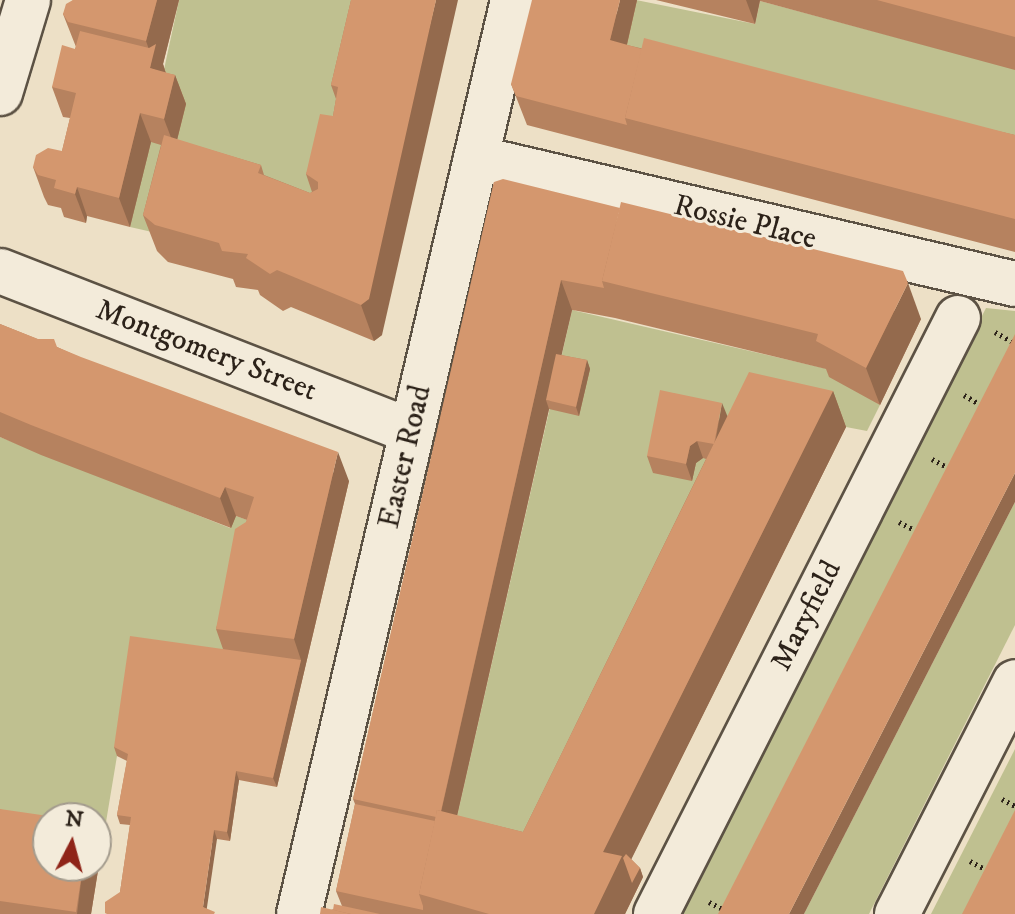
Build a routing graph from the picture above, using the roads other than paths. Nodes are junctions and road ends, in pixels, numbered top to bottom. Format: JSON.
{"nodes":[{"id":1,"x":28,"y":0,"type":"edge"},
{"id":2,"x":513,"y":0,"type":"edge"},
{"id":3,"x":0,"y":93,"type":"edge"},
{"id":4,"x":476,"y":158,"type":"junction"},
{"id":5,"x":0,"y":271,"type":"edge"},
{"id":6,"x":1015,"y":284,"type":"edge"},
{"id":7,"x":958,"y":318,"type":"dead end"},
{"id":8,"x":412,"y":432,"type":"junction"},
{"id":9,"x":1015,"y":682,"type":"edge"},
{"id":10,"x":299,"y":914,"type":"edge"},
{"id":11,"x":656,"y":914,"type":"edge"},
{"id":12,"x":897,"y":914,"type":"edge"}],
"edges":[{"from":1,"to":3,"type":"street"},
{"from":2,"to":4,"type":"street","name":"Easter Road"},
{"from":4,"to":6,"type":"street","name":"Rossie Place"},
{"from":4,"to":8,"type":"street","name":"Easter Road"},
{"from":5,"to":8,"type":"street","name":"Montgomery Street"},
{"from":7,"to":11,"type":"street","name":"Maryfield"},
{"from":8,"to":10,"type":"street","name":"Easter Road"},
{"from":9,"to":12,"type":"street"}]}
